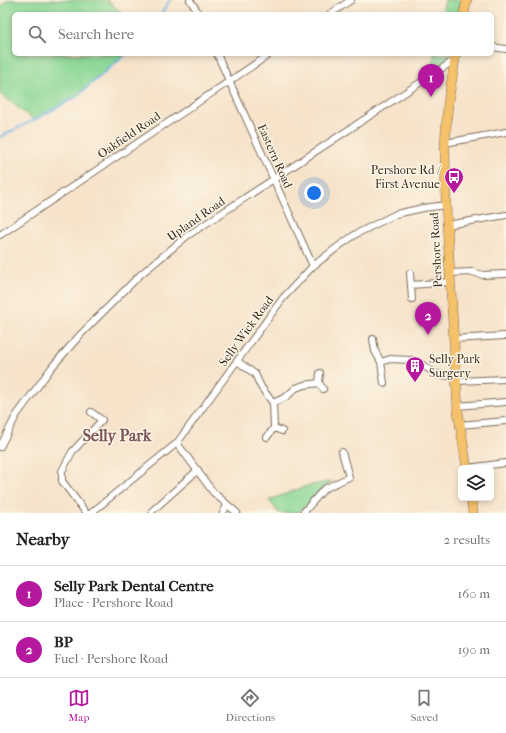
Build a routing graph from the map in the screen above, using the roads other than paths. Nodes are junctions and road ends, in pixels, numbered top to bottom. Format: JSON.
{"nodes":[{"id":1,"x":190,"y":0,"type":"edge"},
{"id":2,"x":351,"y":0,"type":"edge"},
{"id":3,"x":467,"y":0,"type":"edge"},
{"id":4,"x":198,"y":12,"type":"edge"},
{"id":5,"x":333,"y":12,"type":"edge"},
{"id":6,"x":464,"y":12,"type":"edge"},
{"id":7,"x":494,"y":47,"type":"edge"},
{"id":8,"x":506,"y":49,"type":"edge"},
{"id":9,"x":218,"y":56,"type":"edge"},
{"id":10,"x":267,"y":56,"type":"edge"},
{"id":11,"x":455,"y":58,"type":"edge"},
{"id":12,"x":230,"y":81,"type":"junction"},
{"id":13,"x":506,"y":132,"type":"edge"},
{"id":14,"x":445,"y":143,"type":"junction"},
{"id":15,"x":273,"y":180,"type":"junction"},
{"id":16,"x":446,"y":205,"type":"junction"},
{"id":17,"x":506,"y":215,"type":"edge"},
{"id":18,"x":447,"y":225,"type":"junction"},
{"id":19,"x":0,"y":235,"type":"edge"},
{"id":20,"x":313,"y":266,"type":"junction"},
{"id":21,"x":410,"y":273,"type":"dead end"},
{"id":22,"x":506,"y":274,"type":"edge"},
{"id":23,"x":449,"y":277,"type":"junction"},
{"id":24,"x":411,"y":285,"type":"junction"},
{"id":25,"x":412,"y":299,"type":"dead end"},
{"id":26,"x":505,"y":336,"type":"dead end"},
{"id":27,"x":373,"y":339,"type":"dead end"},
{"id":28,"x":453,"y":339,"type":"junction"},
{"id":29,"x":237,"y":361,"type":"junction"},
{"id":30,"x":382,"y":362,"type":"junction"},
{"id":31,"x":320,"y":373,"type":"dead end"},
{"id":32,"x":506,"y":378,"type":"edge"},
{"id":33,"x":456,"y":379,"type":"junction"},
{"id":34,"x":319,"y":383,"type":"junction"},
{"id":35,"x":384,"y":383,"type":"dead end"},
{"id":36,"x":323,"y":389,"type":"dead end"},
{"id":37,"x":506,"y":402,"type":"edge"},
{"id":38,"x":273,"y":403,"type":"junction"},
{"id":39,"x":457,"y":406,"type":"junction"},
{"id":40,"x":91,"y":412,"type":"dead end"},
{"id":41,"x":506,"y":421,"type":"edge"},
{"id":42,"x":459,"y":425,"type":"junction"},
{"id":43,"x":274,"y":428,"type":"junction"},
{"id":44,"x":282,"y":430,"type":"dead end"},
{"id":45,"x":267,"y":437,"type":"dead end"},
{"id":46,"x":177,"y":442,"type":"junction"},
{"id":47,"x":0,"y":447,"type":"edge"},
{"id":48,"x":342,"y":452,"type":"dead end"},
{"id":49,"x":506,"y":463,"type":"edge"},
{"id":50,"x":466,"y":465,"type":"edge"},
{"id":51,"x":490,"y":465,"type":"edge"},
{"id":52,"x":198,"y":470,"type":"junction"},
{"id":53,"x":471,"y":501,"type":"edge"},
{"id":54,"x":227,"y":505,"type":"junction"},
{"id":55,"x":152,"y":511,"type":"dead end"},
{"id":56,"x":86,"y":513,"type":"edge"},
{"id":57,"x":91,"y":513,"type":"edge"},
{"id":58,"x":223,"y":513,"type":"edge"},
{"id":59,"x":237,"y":513,"type":"edge"},
{"id":60,"x":303,"y":513,"type":"edge"},
{"id":61,"x":473,"y":513,"type":"edge"}],
"edges":[{"from":1,"to":4,"type":"street"},
{"from":2,"to":5,"type":"street"},
{"from":3,"to":6,"type":"main road"},
{"from":7,"to":8,"type":"street"},
{"from":9,"to":12,"type":"street","name":"Eastern Road"},
{"from":10,"to":12,"type":"street","name":"Oakfield Road"},
{"from":11,"to":14,"type":"main road","name":"Pershore Road"},
{"from":11,"to":15,"type":"street","name":"Upland Road"},
{"from":12,"to":15,"type":"street","name":"Eastern Road"},
{"from":12,"to":19,"type":"street","name":"Oakfield Road"},
{"from":13,"to":14,"type":"street"},
{"from":14,"to":16,"type":"main road","name":"Pershore Road"},
{"from":15,"to":20,"type":"street","name":"Eastern Road"},
{"from":15,"to":47,"type":"street","name":"Upland Road"},
{"from":16,"to":18,"type":"main road","name":"Pershore Road"},
{"from":16,"to":20,"type":"street","name":"Selly Wick Road"},
{"from":17,"to":18,"type":"street"},
{"from":18,"to":23,"type":"main road","name":"Pershore Road"},
{"from":20,"to":29,"type":"street","name":"Selly Wick Road"},
{"from":21,"to":24,"type":"street"},
{"from":22,"to":23,"type":"street"},
{"from":23,"to":24,"type":"street"},
{"from":23,"to":28,"type":"main road","name":"Pershore Road"},
{"from":24,"to":25,"type":"street"},
{"from":26,"to":28,"type":"street"},
{"from":27,"to":30,"type":"street"},
{"from":28,"to":33,"type":"main road","name":"Pershore Road"},
{"from":29,"to":38,"type":"street"},
{"from":29,"to":46,"type":"street","name":"Selly Wick Road"},
{"from":30,"to":33,"type":"street"},
{"from":30,"to":35,"type":"street"},
{"from":31,"to":34,"type":"street"},
{"from":32,"to":33,"type":"street"},
{"from":33,"to":39,"type":"main road","name":"Pershore Road"},
{"from":34,"to":36,"type":"street"},
{"from":34,"to":38,"type":"street"},
{"from":37,"to":39,"type":"street"},
{"from":38,"to":43,"type":"street"},
{"from":39,"to":42,"type":"main road","name":"Pershore Road"},
{"from":40,"to":56,"type":"street"},
{"from":41,"to":42,"type":"street"},
{"from":42,"to":50,"type":"main road","name":"Pershore Road"},
{"from":43,"to":44,"type":"street"},
{"from":43,"to":45,"type":"street"},
{"from":46,"to":52,"type":"street"},
{"from":46,"to":57,"type":"street","name":"Selly Wick Road"},
{"from":48,"to":60,"type":"street"},
{"from":49,"to":51,"type":"street"},
{"from":52,"to":54,"type":"street"},
{"from":52,"to":55,"type":"street"},
{"from":53,"to":61,"type":"main road"},
{"from":54,"to":58,"type":"street"},
{"from":54,"to":59,"type":"street"}]}
